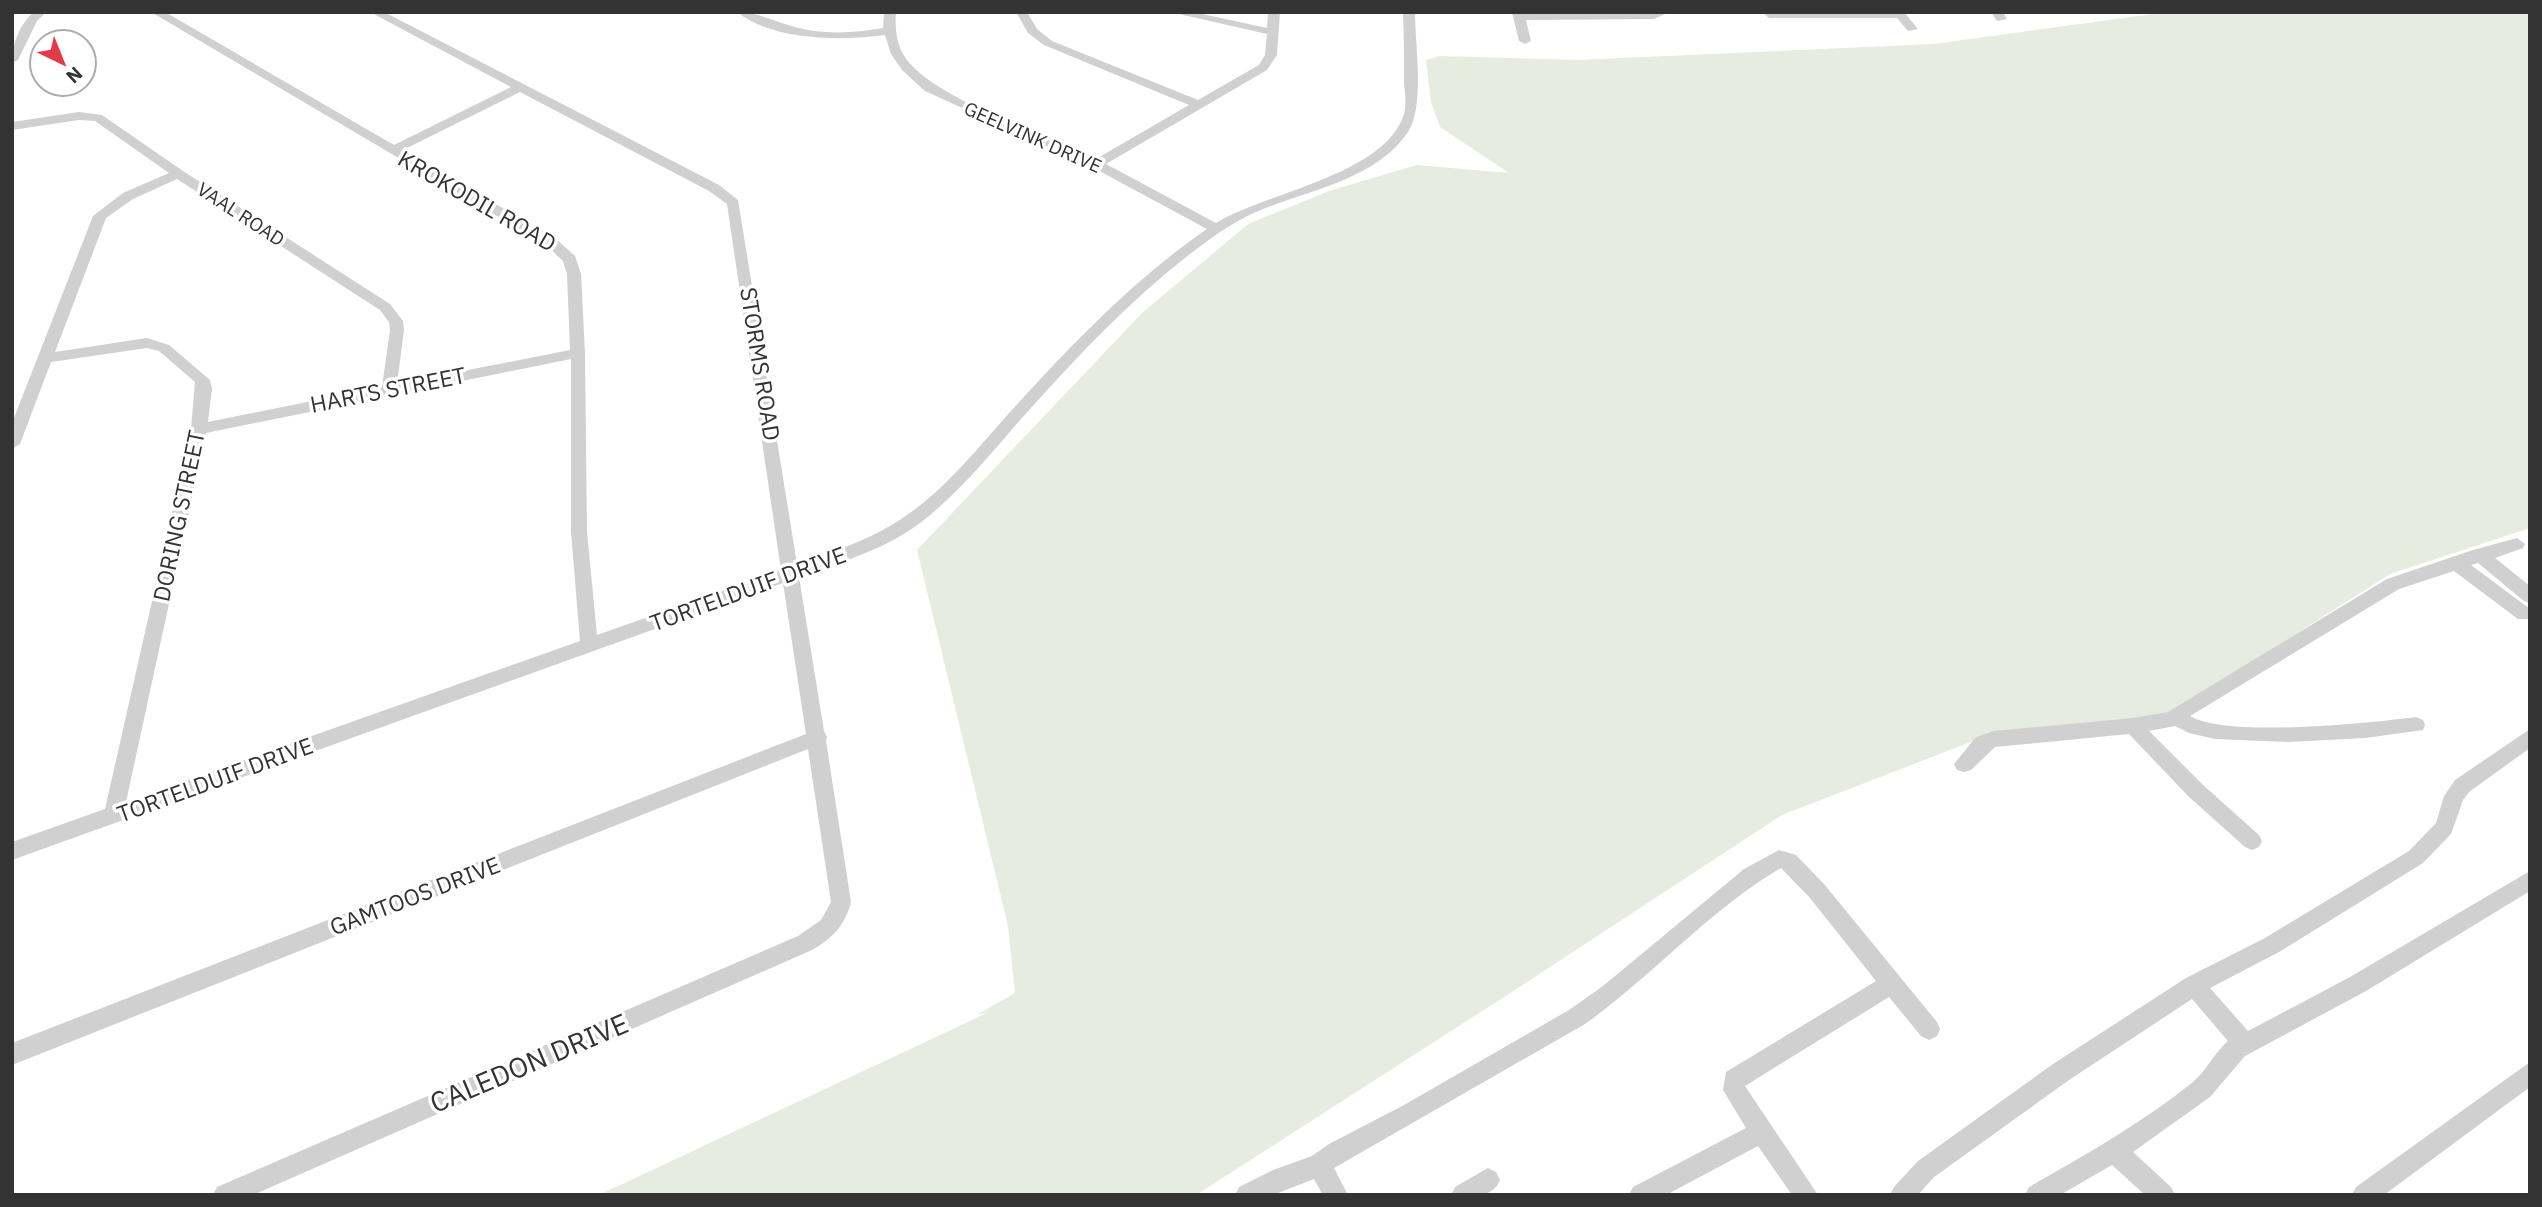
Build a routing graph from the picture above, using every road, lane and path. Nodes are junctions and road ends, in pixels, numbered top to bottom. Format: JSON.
{"nodes":[{"id":1,"x":41,"y":12,"type":"edge"},
{"id":2,"x":156,"y":12,"type":"edge"},
{"id":3,"x":374,"y":12,"type":"edge"},
{"id":4,"x":742,"y":12,"type":"edge"},
{"id":5,"x":890,"y":12,"type":"edge"},
{"id":6,"x":1021,"y":12,"type":"edge"},
{"id":7,"x":1175,"y":12,"type":"edge"},
{"id":8,"x":1274,"y":12,"type":"edge"},
{"id":9,"x":1409,"y":12,"type":"edge"},
{"id":10,"x":1664,"y":12,"type":"edge"},
{"id":11,"x":1899,"y":13,"type":"edge"},
{"id":12,"x":1519,"y":14,"type":"edge"},
{"id":13,"x":1773,"y":14,"type":"edge"},
{"id":14,"x":1912,"y":29,"type":"dead end"},
{"id":15,"x":889,"y":31,"type":"junction"},
{"id":16,"x":1776,"y":31,"type":"dead end"},
{"id":17,"x":1272,"y":32,"type":"junction"},
{"id":18,"x":1525,"y":41,"type":"dead end"},
{"id":19,"x":12,"y":60,"type":"edge"},
{"id":20,"x":519,"y":88,"type":"junction"},
{"id":21,"x":1198,"y":104,"type":"junction"},
{"id":22,"x":12,"y":126,"type":"edge"},
{"id":23,"x":392,"y":151,"type":"junction"},
{"id":24,"x":1097,"y":164,"type":"junction"},
{"id":25,"x":178,"y":174,"type":"junction"},
{"id":26,"x":1216,"y":228,"type":"junction"},
{"id":27,"x":578,"y":353,"type":"junction"},
{"id":28,"x":47,"y":358,"type":"junction"},
{"id":29,"x":389,"y":389,"type":"junction"},
{"id":30,"x":199,"y":429,"type":"junction"},
{"id":31,"x":12,"y":444,"type":"edge"},
{"id":32,"x":2526,"y":545,"type":"edge"},
{"id":33,"x":2479,"y":554,"type":"junction"},
{"id":34,"x":2455,"y":562,"type":"junction"},
{"id":35,"x":792,"y":573,"type":"junction"},
{"id":36,"x":2530,"y":596,"type":"edge"},
{"id":37,"x":2525,"y":614,"type":"dead end"},
{"id":38,"x":589,"y":646,"type":"junction"},
{"id":39,"x":2175,"y":718,"type":"junction"},
{"id":40,"x":2417,"y":725,"type":"dead end"},
{"id":41,"x":2133,"y":726,"type":"junction"},
{"id":42,"x":818,"y":737,"type":"junction"},
{"id":43,"x":2530,"y":737,"type":"edge"},
{"id":44,"x":1964,"y":764,"type":"dead end"},
{"id":45,"x":113,"y":816,"type":"junction"},
{"id":46,"x":2252,"y":842,"type":"dead end"},
{"id":47,"x":12,"y":851,"type":"edge"},
{"id":48,"x":2530,"y":880,"type":"edge"},
{"id":49,"x":831,"y":926,"type":"joint"},
{"id":50,"x":1892,"y":984,"type":"junction"},
{"id":51,"x":2194,"y":985,"type":"junction"},
{"id":52,"x":1929,"y":1029,"type":"dead end"},
{"id":53,"x":2244,"y":1043,"type":"junction"},
{"id":54,"x":12,"y":1054,"type":"edge"},
{"id":55,"x":2530,"y":1073,"type":"edge"},
{"id":56,"x":1762,"y":1132,"type":"junction"},
{"id":57,"x":2113,"y":1150,"type":"junction"},
{"id":58,"x":1318,"y":1165,"type":"junction"},
{"id":59,"x":1488,"y":1180,"type":"dead end"},
{"id":60,"x":1798,"y":1192,"type":"edge"},
{"id":61,"x":225,"y":1195,"type":"edge"},
{"id":62,"x":1247,"y":1195,"type":"edge"},
{"id":63,"x":1336,"y":1195,"type":"edge"},
{"id":64,"x":1463,"y":1195,"type":"edge"},
{"id":65,"x":1641,"y":1195,"type":"edge"},
{"id":66,"x":1902,"y":1195,"type":"edge"},
{"id":67,"x":2037,"y":1195,"type":"edge"},
{"id":68,"x":2163,"y":1195,"type":"edge"},
{"id":69,"x":2364,"y":1195,"type":"edge"}],
"edges":[{"from":1,"to":19,"type":"street"},
{"from":2,"to":23,"type":"street","name":"KROKODIL ROAD"},
{"from":3,"to":20,"type":"street","name":"STORMS ROAD"},
{"from":4,"to":15,"type":"street"},
{"from":5,"to":15,"type":"street","name":"GEELVINK DRIVE"},
{"from":6,"to":21,"type":"street"},
{"from":7,"to":17,"type":"street"},
{"from":8,"to":17,"type":"street"},
{"from":9,"to":26,"type":"street","name":"TORTELDUIF DRIVE"},
{"from":10,"to":12,"type":"street"},
{"from":11,"to":13,"type":"street"},
{"from":11,"to":14,"type":"street"},
{"from":12,"to":18,"type":"street"},
{"from":13,"to":16,"type":"street"},
{"from":15,"to":24,"type":"street","name":"GEELVINK DRIVE"},
{"from":17,"to":21,"type":"street"},
{"from":20,"to":23,"type":"street"},
{"from":20,"to":35,"type":"street","name":"STORMS ROAD"},
{"from":21,"to":24,"type":"street"},
{"from":22,"to":25,"type":"street","name":"VAAL ROAD"},
{"from":23,"to":27,"type":"street","name":"KROKODIL ROAD"},
{"from":24,"to":26,"type":"street","name":"GEELVINK DRIVE"},
{"from":25,"to":28,"type":"street"},
{"from":25,"to":29,"type":"street","name":"VAAL ROAD"},
{"from":26,"to":35,"type":"street","name":"TORTELDUIF DRIVE"},
{"from":27,"to":29,"type":"street","name":"HARTS STREET"},
{"from":27,"to":38,"type":"street","name":"KROKODIL ROAD"},
{"from":28,"to":30,"type":"street","name":"DORING STREET"},
{"from":28,"to":31,"type":"street"},
{"from":29,"to":30,"type":"street","name":"HARTS STREET"},
{"from":30,"to":45,"type":"street","name":"DORING STREET"},
{"from":32,"to":33,"type":"street"},
{"from":33,"to":34,"type":"street"},
{"from":33,"to":36,"type":"street"},
{"from":34,"to":37,"type":"street"},
{"from":34,"to":39,"type":"street"},
{"from":35,"to":38,"type":"street","name":"TORTELDUIF DRIVE"},
{"from":35,"to":42,"type":"street","name":"STORMS ROAD"},
{"from":38,"to":45,"type":"street","name":"TORTELDUIF DRIVE"},
{"from":39,"to":40,"type":"street"},
{"from":39,"to":41,"type":"street"},
{"from":41,"to":44,"type":"street"},
{"from":41,"to":46,"type":"street"},
{"from":42,"to":49,"type":"street","name":"STORMS ROAD"},
{"from":42,"to":54,"type":"street","name":"GAMTOOS DRIVE"},
{"from":43,"to":51,"type":"street"},
{"from":45,"to":47,"type":"street","name":"TORTELDUIF DRIVE"},
{"from":48,"to":53,"type":"street"},
{"from":49,"to":61,"type":"street","name":"CALEDON DRIVE"},
{"from":50,"to":52,"type":"street"},
{"from":50,"to":56,"type":"street"},
{"from":50,"to":58,"type":"street"},
{"from":51,"to":53,"type":"street"},
{"from":51,"to":66,"type":"street"},
{"from":53,"to":57,"type":"street"},
{"from":55,"to":69,"type":"street"},
{"from":56,"to":60,"type":"street"},
{"from":56,"to":65,"type":"street"},
{"from":57,"to":67,"type":"street"},
{"from":57,"to":68,"type":"street"},
{"from":58,"to":62,"type":"street"},
{"from":58,"to":63,"type":"street"},
{"from":59,"to":64,"type":"street"}]}
